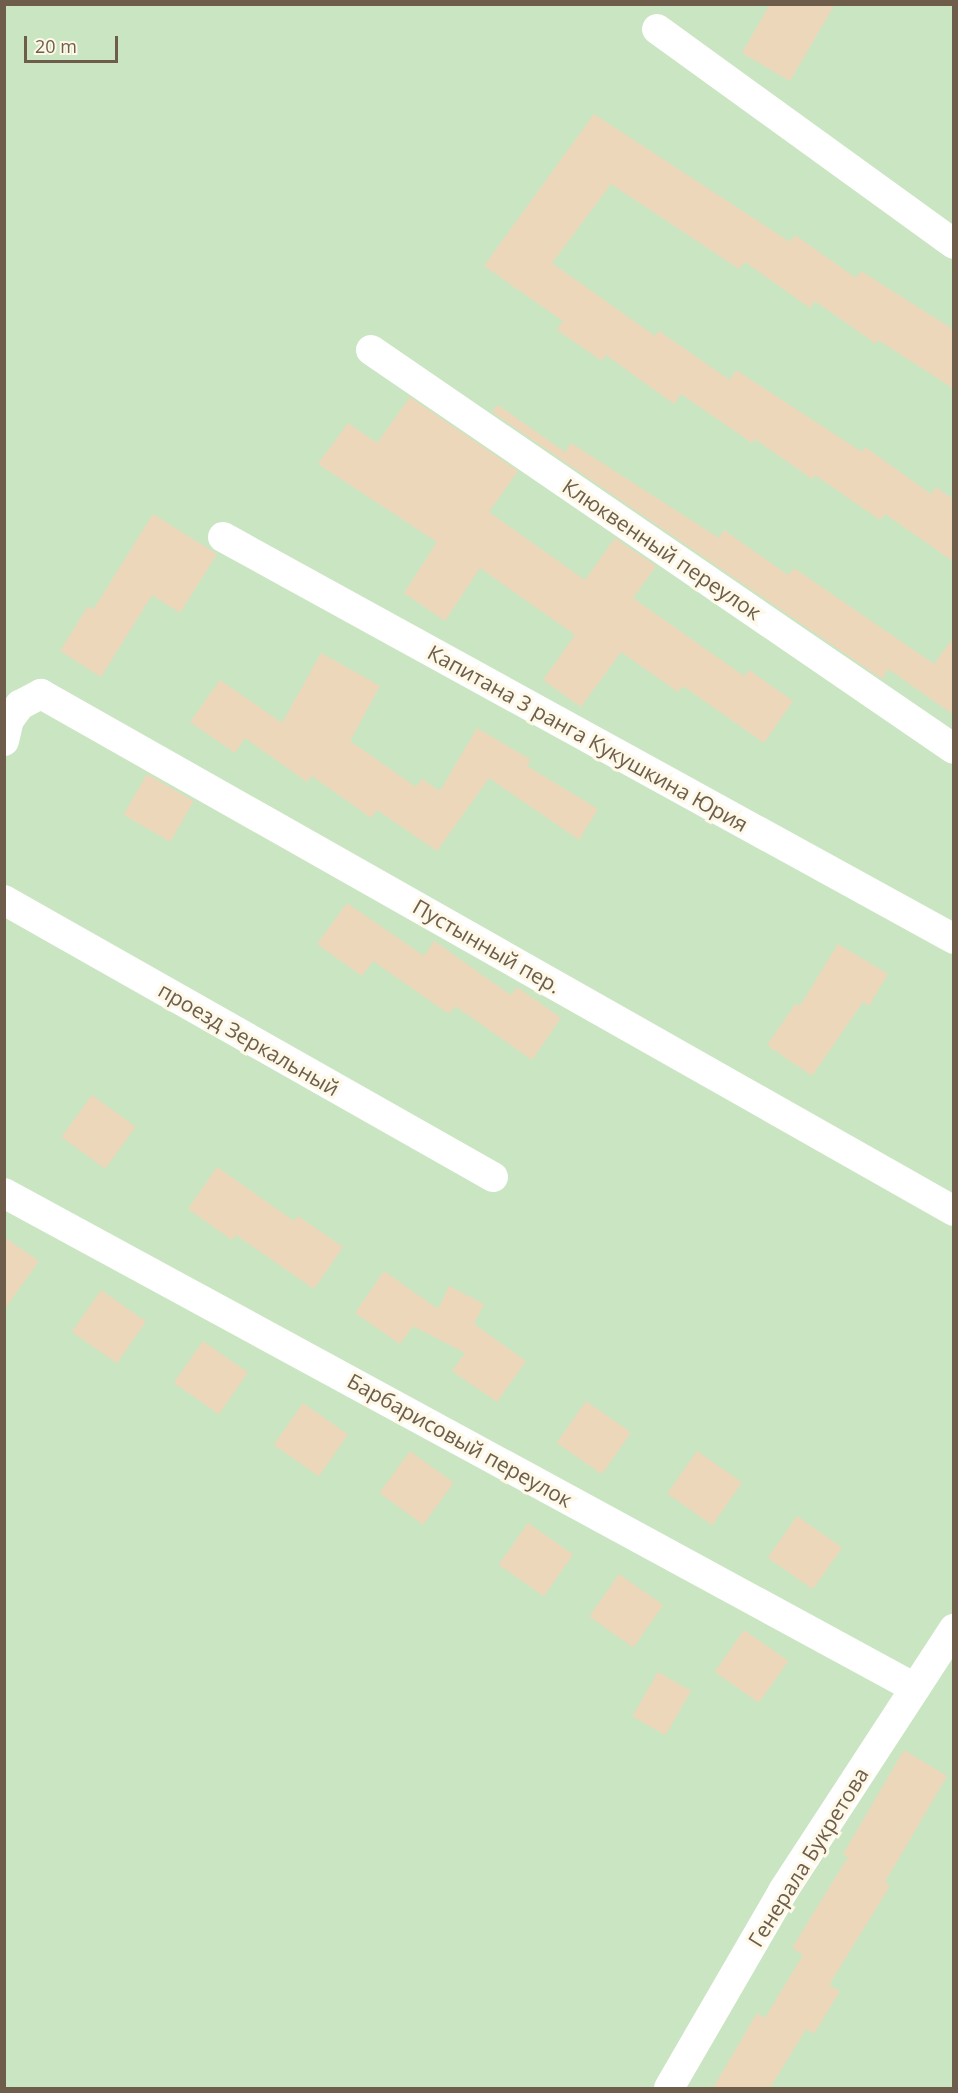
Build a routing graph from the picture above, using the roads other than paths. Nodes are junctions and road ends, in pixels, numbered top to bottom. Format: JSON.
{"nodes":[{"id":1,"x":657,"y":29,"type":"dead end"},
{"id":2,"x":954,"y":244,"type":"edge"},
{"id":3,"x":370,"y":350,"type":"dead end"},
{"id":4,"x":223,"y":537,"type":"dead end"},
{"id":5,"x":4,"y":741,"type":"edge"},
{"id":6,"x":954,"y":749,"type":"edge"},
{"id":7,"x":4,"y":900,"type":"edge"},
{"id":8,"x":954,"y":939,"type":"edge"},
{"id":9,"x":492,"y":1177,"type":"dead end"},
{"id":10,"x":4,"y":1193,"type":"edge"},
{"id":11,"x":954,"y":1210,"type":"edge"},
{"id":12,"x":954,"y":1629,"type":"edge"},
{"id":13,"x":915,"y":1688,"type":"junction"},
{"id":14,"x":669,"y":2088,"type":"edge"}],
"edges":[{"from":1,"to":2,"type":"street"},
{"from":3,"to":6,"type":"street","name":"Клюквенный переулок"},
{"from":4,"to":8,"type":"street","name":"Капитана 3 ранга Кукушкина Юрия"},
{"from":5,"to":11,"type":"street","name":"Пустынный пер."},
{"from":7,"to":9,"type":"street","name":"проезд Зеркальный"},
{"from":10,"to":13,"type":"street","name":"Барбарисовый переулок"},
{"from":12,"to":13,"type":"street","name":"Генерала Букретова"},
{"from":13,"to":14,"type":"street","name":"Генерала Букретова"}]}
